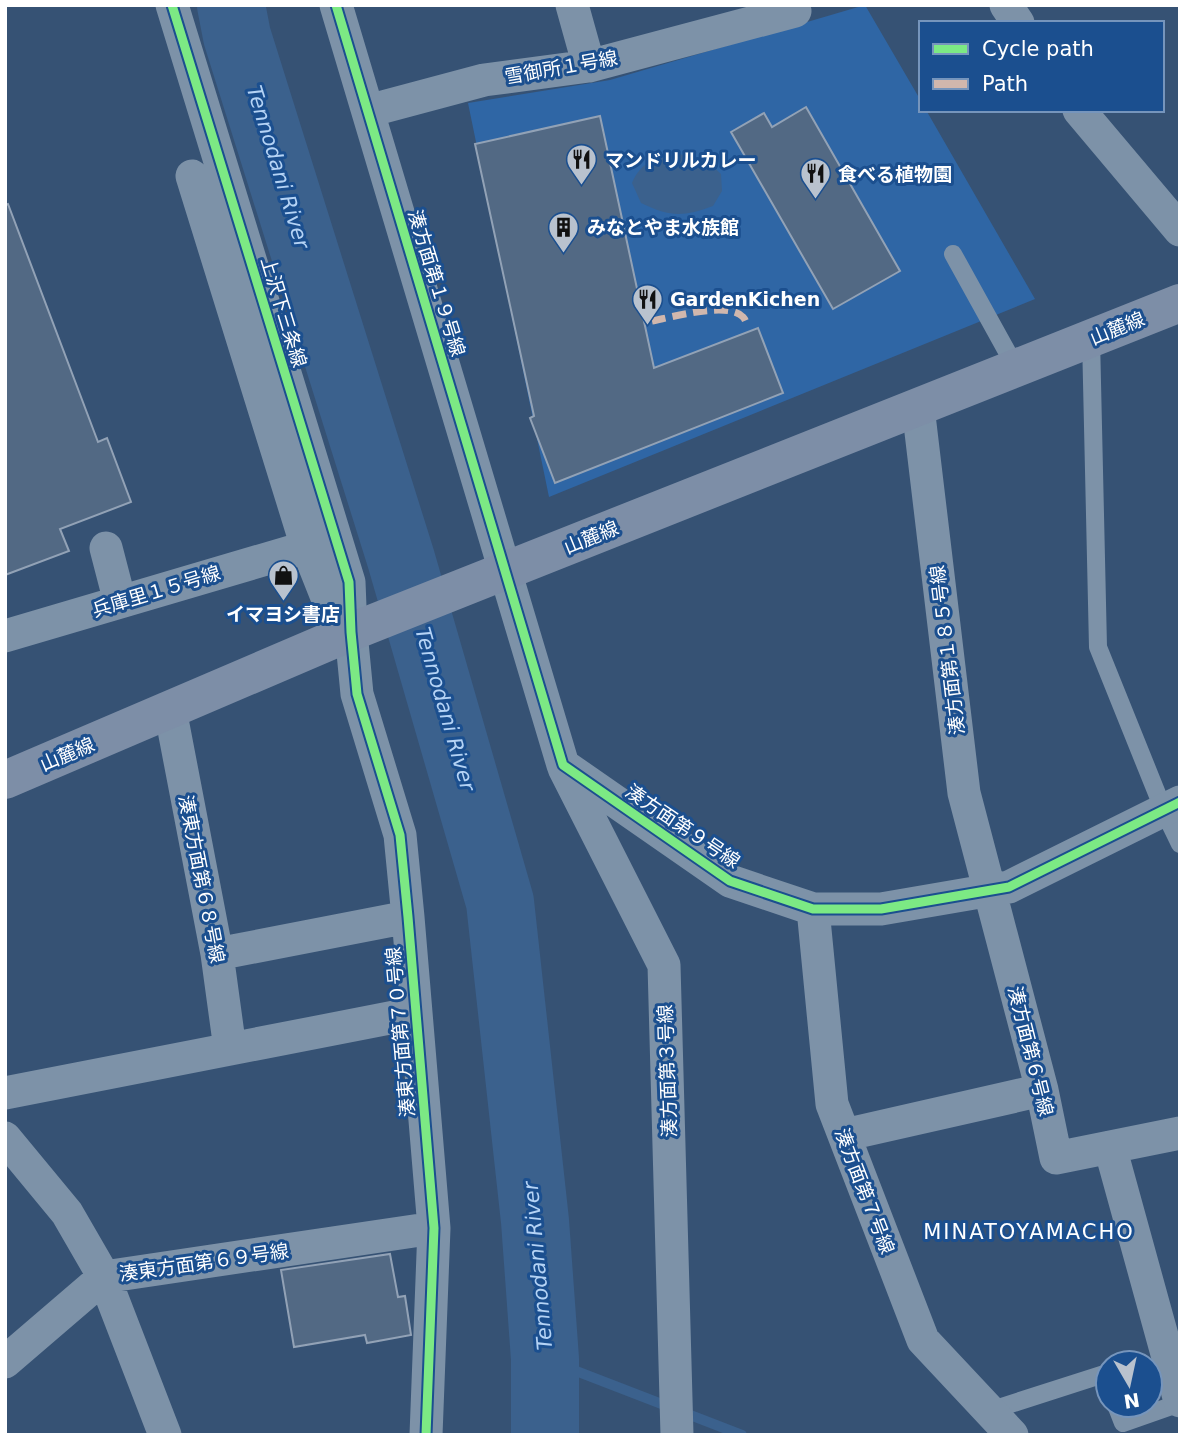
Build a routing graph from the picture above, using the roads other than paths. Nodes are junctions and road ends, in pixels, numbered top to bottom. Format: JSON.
{"nodes":[{"id":1,"x":172,"y":5,"type":"edge"},
{"id":2,"x":336,"y":5,"type":"edge"},
{"id":3,"x":572,"y":5,"type":"edge"},
{"id":4,"x":1006,"y":5,"type":"edge"},
{"id":5,"x":794,"y":8,"type":"edge"},
{"id":6,"x":1017,"y":21,"type":"edge"},
{"id":7,"x":589,"y":66,"type":"junction"},
{"id":8,"x":368,"y":111,"type":"junction"},
{"id":9,"x":1081,"y":112,"type":"edge"},
{"id":10,"x":192,"y":176,"type":"dead end"},
{"id":11,"x":1180,"y":230,"type":"edge"},
{"id":12,"x":953,"y":254,"type":"dead end"},
{"id":13,"x":1180,"y":303,"type":"edge"},
{"id":14,"x":1091,"y":338,"type":"junction"},
{"id":15,"x":1016,"y":368,"type":"junction"},
{"id":16,"x":918,"y":407,"type":"junction"},
{"id":17,"x":307,"y":547,"type":"junction"},
{"id":18,"x":106,"y":548,"type":"dead end"},
{"id":19,"x":505,"y":572,"type":"junction"},
{"id":20,"x":120,"y":602,"type":"junction"},
{"id":21,"x":351,"y":632,"type":"junction"},
{"id":22,"x":5,"y":636,"type":"edge"},
{"id":23,"x":170,"y":709,"type":"junction"},
{"id":24,"x":563,"y":765,"type":"junction"},
{"id":25,"x":5,"y":780,"type":"edge"},
{"id":26,"x":1172,"y":806,"type":"edge"},
{"id":27,"x":1180,"y":844,"type":"edge"},
{"id":28,"x":991,"y":890,"type":"junction"},
{"id":29,"x":813,"y":909,"type":"junction"},
{"id":30,"x":408,"y":917,"type":"junction"},
{"id":31,"x":217,"y":954,"type":"junction"},
{"id":32,"x":415,"y":1013,"type":"junction"},
{"id":33,"x":230,"y":1049,"type":"junction"},
{"id":34,"x":1042,"y":1090,"type":"junction"},
{"id":35,"x":5,"y":1093,"type":"edge"},
{"id":36,"x":1180,"y":1133,"type":"edge"},
{"id":37,"x":844,"y":1135,"type":"junction"},
{"id":38,"x":5,"y":1138,"type":"edge"},
{"id":39,"x":1110,"y":1147,"type":"junction"},
{"id":40,"x":434,"y":1228,"type":"junction"},
{"id":41,"x":104,"y":1277,"type":"junction"},
{"id":42,"x":5,"y":1362,"type":"edge"},
{"id":43,"x":1094,"y":1377,"type":"edge"},
{"id":44,"x":1180,"y":1402,"type":"edge"},
{"id":45,"x":989,"y":1411,"type":"junction"},
{"id":46,"x":677,"y":1420,"type":"edge"},
{"id":47,"x":165,"y":1435,"type":"edge"},
{"id":48,"x":426,"y":1435,"type":"edge"},
{"id":49,"x":1012,"y":1435,"type":"edge"}],
"edges":[{"from":1,"to":21,"type":"street","name":"上沢下三条線"},
{"from":2,"to":8,"type":"street","name":"湊方面第１９号線"},
{"from":3,"to":7,"type":"street"},
{"from":4,"to":6,"type":"street"},
{"from":5,"to":7,"type":"street","name":"雪御所１号線"},
{"from":7,"to":8,"type":"street","name":"雪御所１号線"},
{"from":8,"to":19,"type":"street","name":"湊方面第１９号線"},
{"from":9,"to":11,"type":"street"},
{"from":10,"to":17,"type":"street"},
{"from":12,"to":15,"type":"lane"},
{"from":13,"to":14,"type":"main road","name":"山麓線"},
{"from":14,"to":15,"type":"main road","name":"山麓線"},
{"from":14,"to":26,"type":"lane"},
{"from":15,"to":16,"type":"main road","name":"山麓線"},
{"from":16,"to":19,"type":"main road","name":"山麓線"},
{"from":16,"to":28,"type":"street","name":"湊方面第１８５号線"},
{"from":17,"to":20,"type":"street","name":"兵庫里１５号線"},
{"from":17,"to":21,"type":"street"},
{"from":18,"to":20,"type":"street"},
{"from":19,"to":21,"type":"main road","name":"山麓線"},
{"from":19,"to":24,"type":"street"},
{"from":20,"to":22,"type":"street","name":"兵庫里１５号線"},
{"from":21,"to":23,"type":"main road","name":"山麓線"},
{"from":21,"to":30,"type":"street","name":"湊東方面第７０号線"},
{"from":23,"to":25,"type":"main road","name":"山麓線"},
{"from":23,"to":31,"type":"street","name":"湊東方面第６８号線"},
{"from":24,"to":29,"type":"street","name":"湊方面第９号線"},
{"from":24,"to":46,"type":"street","name":"湊方面第３号線"},
{"from":26,"to":27,"type":"lane"},
{"from":26,"to":28,"type":"street","name":"湊方面第９号線"},
{"from":28,"to":29,"type":"street","name":"湊方面第９号線"},
{"from":28,"to":34,"type":"street","name":"湊方面第６号線"},
{"from":29,"to":37,"type":"street","name":"湊方面第７号線"},
{"from":30,"to":31,"type":"street"},
{"from":30,"to":32,"type":"street","name":"湊東方面第７０号線"},
{"from":31,"to":33,"type":"street","name":"湊東方面第６８号線"},
{"from":32,"to":33,"type":"street"},
{"from":32,"to":40,"type":"street","name":"湊東方面第７０号線"},
{"from":33,"to":35,"type":"street"},
{"from":34,"to":37,"type":"street"},
{"from":34,"to":39,"type":"street","name":"湊方面第６号線"},
{"from":36,"to":39,"type":"street"},
{"from":37,"to":45,"type":"street","name":"湊方面第７号線"},
{"from":38,"to":41,"type":"street"},
{"from":39,"to":44,"type":"street"},
{"from":40,"to":41,"type":"street","name":"湊東方面第６９号線"},
{"from":40,"to":48,"type":"street","name":"湊東方面第７０号線"},
{"from":41,"to":42,"type":"street","name":"湊東方面第６９号線"},
{"from":41,"to":47,"type":"street"},
{"from":43,"to":45,"type":"lane"},
{"from":45,"to":49,"type":"street","name":"湊方面第７号線"}]}
